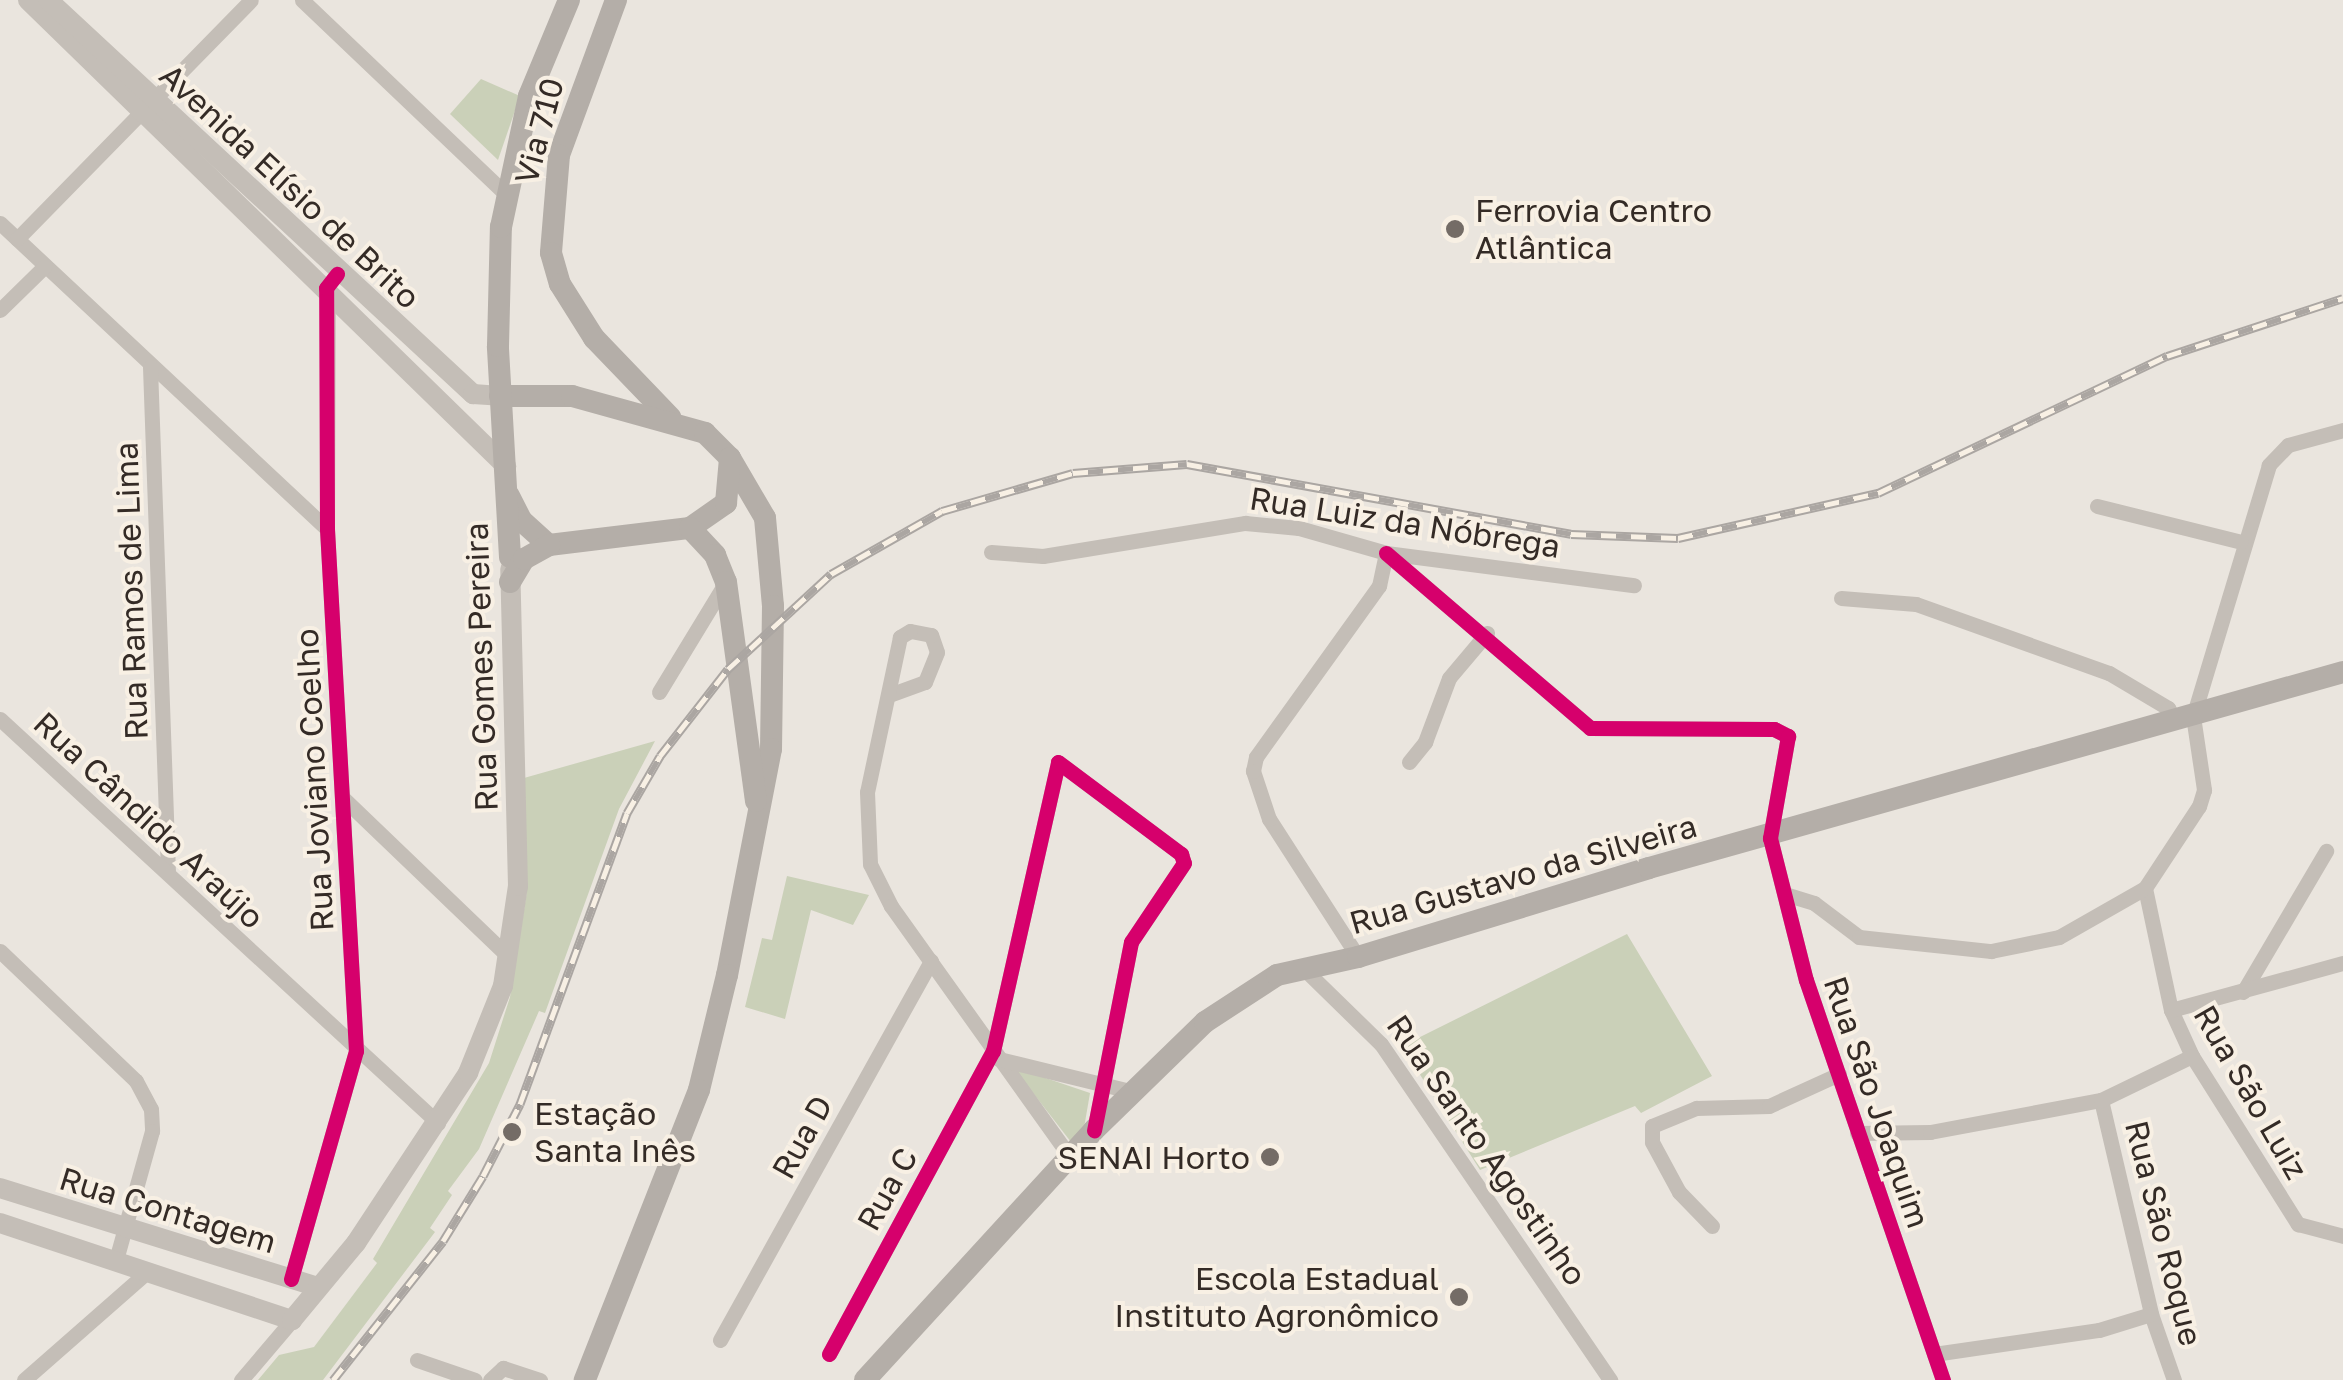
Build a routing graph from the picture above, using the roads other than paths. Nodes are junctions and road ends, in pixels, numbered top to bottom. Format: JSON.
{"nodes":[{"id":1,"x":28,"y":0,"type":"edge"},
{"id":2,"x":48,"y":0,"type":"edge"},
{"id":3,"x":250,"y":0,"type":"edge"},
{"id":4,"x":302,"y":0,"type":"edge"},
{"id":5,"x":616,"y":0,"type":"edge"},
{"id":6,"x":564,"y":2,"type":"edge"},
{"id":7,"x":147,"y":105,"type":"junction"},
{"id":8,"x":506,"y":194,"type":"junction"},
{"id":9,"x":0,"y":223,"type":"edge"},
{"id":10,"x":16,"y":239,"type":"junction"},
{"id":11,"x":45,"y":266,"type":"junction"},
{"id":12,"x":332,"y":281,"type":"junction"},
{"id":13,"x":0,"y":310,"type":"edge"},
{"id":14,"x":150,"y":367,"type":"junction"},
{"id":15,"x":500,"y":396,"type":"junction"},
{"id":16,"x":673,"y":419,"type":"junction"},
{"id":17,"x":2343,"y":430,"type":"edge"},
{"id":18,"x":730,"y":458,"type":"junction"},
{"id":19,"x":506,"y":466,"type":"junction"},
{"id":20,"x":508,"y":493,"type":"junction"},
{"id":21,"x":2098,"y":506,"type":"dead end"},
{"id":22,"x":690,"y":528,"type":"junction"},
{"id":23,"x":328,"y":529,"type":"junction"},
{"id":24,"x":2241,"y":542,"type":"junction"},
{"id":25,"x":549,"y":545,"type":"junction"},
{"id":26,"x":990,"y":552,"type":"dead end"},
{"id":27,"x":1386,"y":552,"type":"junction"},
{"id":28,"x":510,"y":557,"type":"joint"},
{"id":29,"x":510,"y":582,"type":"junction"},
{"id":30,"x":726,"y":582,"type":"junction"},
{"id":31,"x":1634,"y":585,"type":"dead end"},
{"id":32,"x":1841,"y":598,"type":"dead end"},
{"id":33,"x":1487,"y":633,"type":"junction"},
{"id":34,"x":2343,"y":672,"type":"edge"},
{"id":35,"x":659,"y":692,"type":"dead end"},
{"id":36,"x":892,"y":694,"type":"dead end"},
{"id":37,"x":2184,"y":718,"type":"junction"},
{"id":38,"x":0,"y":719,"type":"edge"},
{"id":39,"x":1409,"y":762,"type":"dead end"},
{"id":40,"x":344,"y":798,"type":"junction"},
{"id":41,"x":760,"y":819,"type":"junction"},
{"id":42,"x":1770,"y":838,"type":"junction"},
{"id":43,"x":2326,"y":850,"type":"dead end"},
{"id":44,"x":168,"y":872,"type":"junction"},
{"id":45,"x":2145,"y":888,"type":"junction"},
{"id":46,"x":1788,"y":895,"type":"junction"},
{"id":47,"x":0,"y":951,"type":"edge"},
{"id":48,"x":508,"y":956,"type":"junction"},
{"id":49,"x":1358,"y":957,"type":"junction"},
{"id":50,"x":931,"y":961,"type":"junction"},
{"id":51,"x":2343,"y":963,"type":"edge"},
{"id":52,"x":1302,"y":967,"type":"junction"},
{"id":53,"x":2243,"y":992,"type":"junction"},
{"id":54,"x":2171,"y":1010,"type":"junction"},
{"id":55,"x":356,"y":1051,"type":"junction"},
{"id":56,"x":996,"y":1055,"type":"junction"},
{"id":57,"x":2192,"y":1056,"type":"junction"},
{"id":58,"x":1839,"y":1074,"type":"junction"},
{"id":59,"x":1102,"y":1084,"type":"junction"},
{"id":60,"x":1134,"y":1092,"type":"junction"},
{"id":61,"x":2101,"y":1100,"type":"junction"},
{"id":62,"x":438,"y":1123,"type":"junction"},
{"id":63,"x":1094,"y":1130,"type":"junction"},
{"id":64,"x":1857,"y":1133,"type":"junction"},
{"id":65,"x":1070,"y":1158,"type":"junction"},
{"id":66,"x":0,"y":1188,"type":"edge"},
{"id":67,"x":0,"y":1223,"type":"edge"},
{"id":68,"x":1712,"y":1226,"type":"dead end"},
{"id":69,"x":125,"y":1229,"type":"junction"},
{"id":70,"x":2343,"y":1236,"type":"edge"},
{"id":71,"x":116,"y":1260,"type":"junction"},
{"id":72,"x":148,"y":1271,"type":"junction"},
{"id":73,"x":291,"y":1279,"type":"junction"},
{"id":74,"x":318,"y":1287,"type":"junction"},
{"id":75,"x":2151,"y":1314,"type":"junction"},
{"id":76,"x":292,"y":1320,"type":"junction"},
{"id":77,"x":720,"y":1340,"type":"dead end"},
{"id":78,"x":828,"y":1354,"type":"dead end"},
{"id":79,"x":1934,"y":1354,"type":"junction"},
{"id":80,"x":417,"y":1360,"type":"dead end"},
{"id":81,"x":24,"y":1380,"type":"edge"},
{"id":82,"x":241,"y":1380,"type":"edge"},
{"id":83,"x":475,"y":1380,"type":"edge"},
{"id":84,"x":490,"y":1380,"type":"edge"},
{"id":85,"x":540,"y":1380,"type":"edge"},
{"id":86,"x":585,"y":1380,"type":"edge"},
{"id":87,"x":865,"y":1380,"type":"edge"},
{"id":88,"x":1610,"y":1380,"type":"edge"},
{"id":89,"x":1944,"y":1380,"type":"edge"},
{"id":90,"x":2174,"y":1380,"type":"edge"}],
"edges":[{"from":1,"to":7,"type":"street","name":"Avenida Elísio de Brito"},
{"from":2,"to":7,"type":"street","name":"Avenida Elísio de Brito"},
{"from":3,"to":7,"type":"street"},
{"from":4,"to":8,"type":"street"},
{"from":5,"to":16,"type":"main road","name":"Via 710"},
{"from":6,"to":8,"type":"main road","name":"Rua Gomes Pereira"},
{"from":7,"to":10,"type":"street"},
{"from":7,"to":12,"type":"street","name":"Avenida Elísio de Brito"},
{"from":8,"to":15,"type":"main road","name":"Rua Gomes Pereira"},
{"from":9,"to":10,"type":"street"},
{"from":10,"to":11,"type":"street"},
{"from":11,"to":13,"type":"street"},
{"from":11,"to":14,"type":"street"},
{"from":12,"to":15,"type":"street","name":"Avenida Elísio de Brito"},
{"from":12,"to":19,"type":"street","name":"Avenida Elísio de Brito"},
{"from":12,"to":23,"type":"street","name":"Rua Joviano Coelho"},
{"from":14,"to":23,"type":"street"},
{"from":14,"to":44,"type":"street","name":"Rua Ramos de Lima"},
{"from":15,"to":16,"type":"main road"},
{"from":15,"to":19,"type":"main road","name":"Rua Gomes Pereira"},
{"from":16,"to":18,"type":"main road"},
{"from":17,"to":24,"type":"street"},
{"from":18,"to":22,"type":"main road"},
{"from":18,"to":41,"type":"main road"},
{"from":19,"to":20,"type":"main road","name":"Rua Gomes Pereira"},
{"from":20,"to":25,"type":"main road"},
{"from":20,"to":28,"type":"main road","name":"Rua Gomes Pereira"},
{"from":21,"to":24,"type":"street"},
{"from":22,"to":25,"type":"main road"},
{"from":22,"to":30,"type":"main road"},
{"from":23,"to":40,"type":"street","name":"Rua Joviano Coelho"},
{"from":24,"to":37,"type":"street"},
{"from":25,"to":29,"type":"main road"},
{"from":26,"to":27,"type":"street","name":"Rua Luiz da Nóbrega"},
{"from":27,"to":31,"type":"street","name":"Rua Luiz da Nóbrega"},
{"from":27,"to":33,"type":"street"},
{"from":27,"to":49,"type":"street"},
{"from":28,"to":29,"type":"street","name":"Rua Gomes Pereira"},
{"from":29,"to":48,"type":"street","name":"Rua Gomes Pereira"},
{"from":30,"to":35,"type":"street"},
{"from":30,"to":41,"type":"main road"},
{"from":32,"to":37,"type":"street"},
{"from":33,"to":39,"type":"street"},
{"from":33,"to":42,"type":"street"},
{"from":34,"to":37,"type":"main road","name":"Rua Gustavo da Silveira"},
{"from":36,"to":50,"type":"street"},
{"from":37,"to":42,"type":"main road","name":"Rua Gustavo da Silveira"},
{"from":37,"to":45,"type":"street"},
{"from":38,"to":44,"type":"street","name":"Rua Cândido Araújo"},
{"from":40,"to":48,"type":"street"},
{"from":40,"to":55,"type":"street","name":"Rua Joviano Coelho"},
{"from":41,"to":86,"type":"main road"},
{"from":42,"to":46,"type":"street","name":"Rua São Joaquim"},
{"from":42,"to":49,"type":"main road","name":"Rua Gustavo da Silveira"},
{"from":43,"to":53,"type":"street"},
{"from":44,"to":55,"type":"street","name":"Rua Cândido Araújo"},
{"from":45,"to":46,"type":"street"},
{"from":45,"to":54,"type":"street","name":"Rua São Luiz"},
{"from":46,"to":58,"type":"street","name":"Rua São Joaquim"},
{"from":47,"to":69,"type":"street"},
{"from":48,"to":62,"type":"street","name":"Rua Gomes Pereira"},
{"from":49,"to":52,"type":"main road","name":"Rua Gustavo da Silveira"},
{"from":50,"to":56,"type":"street"},
{"from":50,"to":77,"type":"street","name":"Rua D"},
{"from":51,"to":53,"type":"street"},
{"from":52,"to":60,"type":"main road","name":"Rua Gustavo da Silveira"},
{"from":52,"to":88,"type":"street","name":"Rua Santo Agostinho"},
{"from":53,"to":54,"type":"street"},
{"from":54,"to":57,"type":"street","name":"Rua São Luiz"},
{"from":55,"to":62,"type":"street","name":"Rua Cândido Araújo"},
{"from":55,"to":73,"type":"street","name":"Rua Joviano Coelho"},
{"from":56,"to":59,"type":"street"},
{"from":56,"to":59,"type":"street","name":"Rua C"},
{"from":56,"to":65,"type":"street"},
{"from":56,"to":78,"type":"street","name":"Rua C"},
{"from":57,"to":61,"type":"street"},
{"from":57,"to":70,"type":"street","name":"Rua São Luiz"},
{"from":58,"to":64,"type":"street","name":"Rua São Joaquim"},
{"from":58,"to":68,"type":"street"},
{"from":59,"to":60,"type":"street"},
{"from":59,"to":63,"type":"street"},
{"from":60,"to":63,"type":"main road","name":"Rua Gustavo da Silveira"},
{"from":61,"to":64,"type":"street"},
{"from":61,"to":75,"type":"street","name":"Rua São Roque"},
{"from":62,"to":74,"type":"street","name":"Rua Gomes Pereira"},
{"from":63,"to":65,"type":"main road","name":"Rua Gustavo da Silveira"},
{"from":64,"to":79,"type":"street","name":"Rua São Joaquim"},
{"from":65,"to":87,"type":"main road","name":"Rua Gustavo da Silveira"},
{"from":66,"to":69,"type":"street","name":"Rua Contagem"},
{"from":67,"to":71,"type":"street","name":"Rua Contagem"},
{"from":69,"to":71,"type":"street"},
{"from":69,"to":73,"type":"street","name":"Rua Contagem"},
{"from":71,"to":72,"type":"street","name":"Rua Contagem"},
{"from":72,"to":76,"type":"street","name":"Rua Contagem"},
{"from":72,"to":81,"type":"street"},
{"from":73,"to":74,"type":"street","name":"Rua Contagem"},
{"from":74,"to":76,"type":"street","name":"Rua Gomes Pereira"},
{"from":75,"to":79,"type":"street"},
{"from":75,"to":90,"type":"street","name":"Rua São Roque"},
{"from":76,"to":82,"type":"street"},
{"from":79,"to":89,"type":"street","name":"Rua São Joaquim"},
{"from":80,"to":83,"type":"street"},
{"from":84,"to":85,"type":"street"}]}
